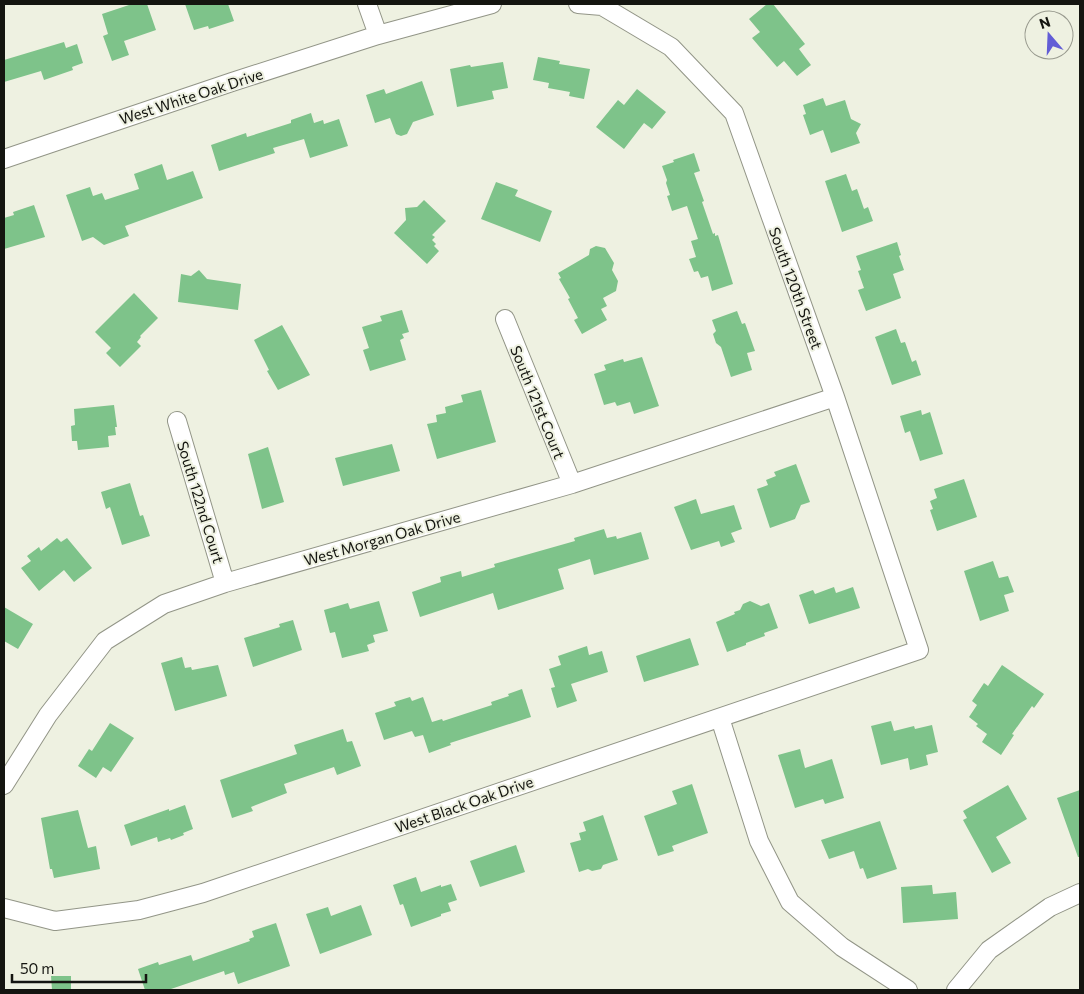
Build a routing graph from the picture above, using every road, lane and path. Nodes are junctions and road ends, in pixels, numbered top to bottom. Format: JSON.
{"nodes":[{"id":1,"x":367,"y":4,"type":"edge"},
{"id":2,"x":492,"y":4,"type":"edge"},
{"id":3,"x":578,"y":4,"type":"edge"},
{"id":4,"x":378,"y":35,"type":"junction"},
{"id":5,"x":4,"y":159,"type":"edge"},
{"id":6,"x":505,"y":319,"type":"dead end"},
{"id":7,"x":835,"y":397,"type":"junction"},
{"id":8,"x":177,"y":421,"type":"dead end"},
{"id":9,"x":572,"y":484,"type":"junction"},
{"id":10,"x":225,"y":584,"type":"junction"},
{"id":11,"x":919,"y":650,"type":"joint"},
{"id":12,"x":720,"y":718,"type":"junction"},
{"id":13,"x":4,"y":785,"type":"edge"},
{"id":14,"x":1080,"y":893,"type":"edge"},
{"id":15,"x":4,"y":908,"type":"edge"},
{"id":16,"x":908,"y":990,"type":"edge"},
{"id":17,"x":956,"y":990,"type":"edge"}],
"edges":[{"from":1,"to":4,"type":"street"},
{"from":2,"to":4,"type":"street"},
{"from":3,"to":7,"type":"street","name":"South 120th Street"},
{"from":4,"to":5,"type":"street","name":"West White Oak Drive"},
{"from":6,"to":9,"type":"street","name":"South 121st Court"},
{"from":7,"to":9,"type":"street","name":"West Morgan Oak Drive"},
{"from":7,"to":11,"type":"street","name":"South 120th Street"},
{"from":8,"to":10,"type":"street","name":"South 122nd Court"},
{"from":9,"to":10,"type":"street","name":"West Morgan Oak Drive"},
{"from":10,"to":13,"type":"street","name":"West Morgan Oak Drive"},
{"from":11,"to":12,"type":"street","name":"West Black Oak Drive"},
{"from":12,"to":15,"type":"street","name":"West Black Oak Drive"},
{"from":12,"to":16,"type":"street"},
{"from":14,"to":17,"type":"street"}]}
